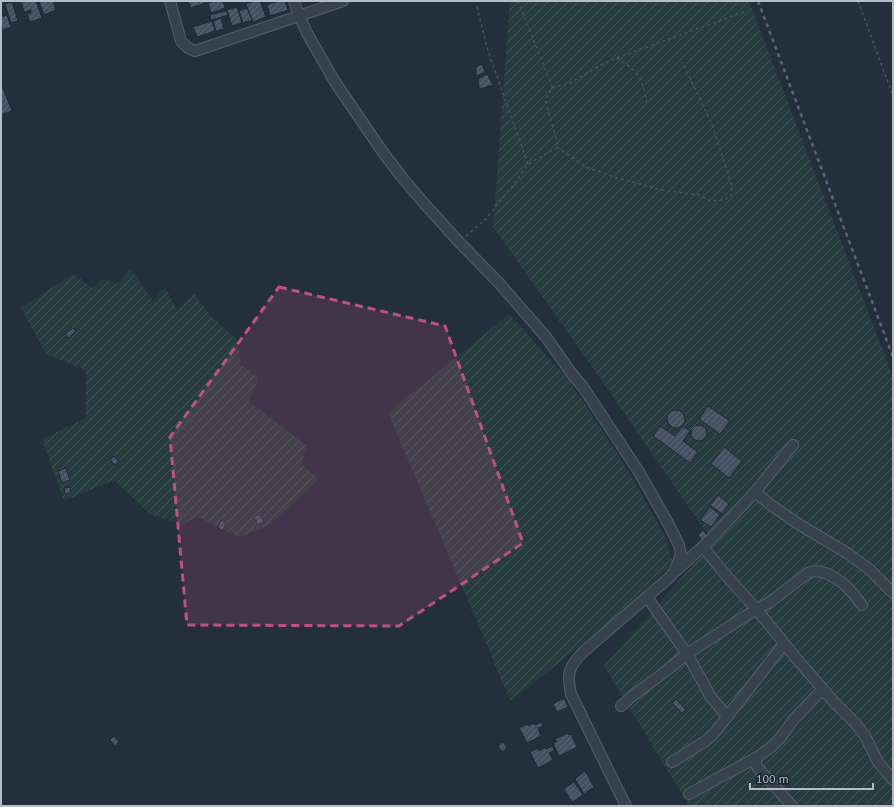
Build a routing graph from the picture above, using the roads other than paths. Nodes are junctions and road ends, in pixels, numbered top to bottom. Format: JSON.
{"nodes":[{"id":1,"x":170,"y":1,"type":"edge"},
{"id":2,"x":294,"y":1,"type":"edge"},
{"id":3,"x":343,"y":1,"type":"edge"},
{"id":4,"x":299,"y":15,"type":"junction"},
{"id":5,"x":793,"y":445,"type":"dead end"},
{"id":6,"x":755,"y":492,"type":"junction"},
{"id":7,"x":703,"y":547,"type":"junction"},
{"id":8,"x":674,"y":572,"type":"junction"},
{"id":9,"x":893,"y":593,"type":"edge"},
{"id":10,"x":647,"y":597,"type":"junction"},
{"id":11,"x":862,"y":605,"type":"dead end"},
{"id":12,"x":757,"y":610,"type":"junction"},
{"id":13,"x":784,"y":644,"type":"junction"},
{"id":14,"x":687,"y":654,"type":"junction"},
{"id":15,"x":823,"y":689,"type":"junction"},
{"id":16,"x":621,"y":706,"type":"dead end"},
{"id":17,"x":727,"y":716,"type":"junction"},
{"id":18,"x":756,"y":758,"type":"junction"},
{"id":19,"x":672,"y":762,"type":"dead end"},
{"id":20,"x":893,"y":780,"type":"edge"},
{"id":21,"x":689,"y":794,"type":"dead end"},
{"id":22,"x":626,"y":806,"type":"edge"},
{"id":23,"x":792,"y":806,"type":"edge"}],
"edges":[{"from":1,"to":4,"type":"street"},
{"from":2,"to":4,"type":"street"},
{"from":3,"to":4,"type":"street"},
{"from":4,"to":8,"type":"street"},
{"from":5,"to":6,"type":"street"},
{"from":6,"to":7,"type":"street"},
{"from":6,"to":9,"type":"street"},
{"from":7,"to":8,"type":"street"},
{"from":7,"to":12,"type":"street"},
{"from":8,"to":10,"type":"street"},
{"from":10,"to":14,"type":"street"},
{"from":10,"to":22,"type":"street"},
{"from":11,"to":12,"type":"street"},
{"from":12,"to":13,"type":"street"},
{"from":12,"to":14,"type":"street"},
{"from":13,"to":15,"type":"street"},
{"from":13,"to":17,"type":"street"},
{"from":14,"to":16,"type":"street"},
{"from":14,"to":17,"type":"street"},
{"from":15,"to":18,"type":"street"},
{"from":15,"to":20,"type":"street"},
{"from":17,"to":19,"type":"street"},
{"from":18,"to":21,"type":"street"},
{"from":18,"to":23,"type":"street"}]}
